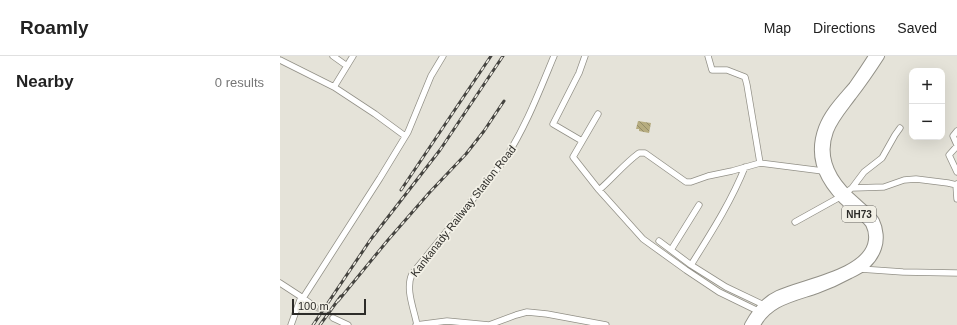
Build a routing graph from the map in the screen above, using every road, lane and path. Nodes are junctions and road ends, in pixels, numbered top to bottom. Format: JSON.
{"nodes":[{"id":1,"x":333,"y":56,"type":"edge"},
{"id":2,"x":353,"y":56,"type":"edge"},
{"id":3,"x":443,"y":56,"type":"edge"},
{"id":4,"x":554,"y":56,"type":"edge"},
{"id":5,"x":585,"y":56,"type":"edge"},
{"id":6,"x":708,"y":56,"type":"edge"},
{"id":7,"x":873,"y":56,"type":"edge"},
{"id":8,"x":880,"y":56,"type":"edge"},
{"id":9,"x":280,"y":60,"type":"edge"},
{"id":10,"x":347,"y":66,"type":"junction"},
{"id":11,"x":334,"y":88,"type":"junction"},
{"id":12,"x":598,"y":114,"type":"dead end"},
{"id":13,"x":900,"y":128,"type":"dead end"},
{"id":14,"x":957,"y":131,"type":"edge"},
{"id":15,"x":405,"y":136,"type":"junction"},
{"id":16,"x":582,"y":141,"type":"junction"},
{"id":17,"x":957,"y":146,"type":"edge"},
{"id":18,"x":760,"y":163,"type":"junction"},
{"id":19,"x":745,"y":167,"type":"junction"},
{"id":20,"x":823,"y":171,"type":"junction"},
{"id":21,"x":957,"y":172,"type":"edge"},
{"id":22,"x":957,"y":185,"type":"edge"},
{"id":23,"x":599,"y":190,"type":"junction"},
{"id":24,"x":846,"y":193,"type":"junction"},
{"id":25,"x":957,"y":199,"type":"edge"},
{"id":26,"x":699,"y":205,"type":"dead end"},
{"id":27,"x":795,"y":222,"type":"dead end"},
{"id":28,"x":659,"y":241,"type":"dead end"},
{"id":29,"x":671,"y":250,"type":"junction"},
{"id":30,"x":691,"y":265,"type":"junction"},
{"id":31,"x":860,"y":269,"type":"junction"},
{"id":32,"x":957,"y":273,"type":"edge"},
{"id":33,"x":835,"y":278,"type":"junction"},
{"id":34,"x":280,"y":283,"type":"edge"},
{"id":35,"x":302,"y":299,"type":"junction"},
{"id":36,"x":764,"y":305,"type":"junction"},
{"id":37,"x":315,"y":306,"type":"tunnel mouth"},
{"id":38,"x":758,"y":311,"type":"junction"},
{"id":39,"x":333,"y":318,"type":"tunnel mouth"},
{"id":40,"x":291,"y":325,"type":"edge"},
{"id":41,"x":348,"y":325,"type":"edge"},
{"id":42,"x":417,"y":325,"type":"edge"},
{"id":43,"x":489,"y":325,"type":"edge"},
{"id":44,"x":606,"y":325,"type":"edge"},
{"id":45,"x":749,"y":325,"type":"edge"},
{"id":46,"x":756,"y":325,"type":"edge"}],
"edges":[{"from":1,"to":10,"type":"street"},
{"from":2,"to":10,"type":"street"},
{"from":3,"to":15,"type":"street"},
{"from":4,"to":42,"type":"street","name":"Kankanady Railway Station Road"},
{"from":5,"to":16,"type":"street"},
{"from":6,"to":18,"type":"street"},
{"from":7,"to":20,"type":"highway","number":"NH73"},
{"from":8,"to":24,"type":"highway","number":"NH73"},
{"from":9,"to":11,"type":"street"},
{"from":10,"to":11,"type":"street"},
{"from":11,"to":15,"type":"street"},
{"from":12,"to":16,"type":"street"},
{"from":13,"to":24,"type":"street"},
{"from":14,"to":17,"type":"street"},
{"from":15,"to":35,"type":"street"},
{"from":16,"to":23,"type":"street"},
{"from":17,"to":21,"type":"street"},
{"from":18,"to":19,"type":"street"},
{"from":18,"to":20,"type":"street"},
{"from":19,"to":23,"type":"street"},
{"from":19,"to":30,"type":"street"},
{"from":20,"to":24,"type":"highway","number":"NH73"},
{"from":22,"to":24,"type":"street"},
{"from":22,"to":25,"type":"street"},
{"from":23,"to":38,"type":"street"},
{"from":24,"to":27,"type":"street"},
{"from":24,"to":31,"type":"highway","number":"NH73"},
{"from":24,"to":33,"type":"highway","number":"NH73"},
{"from":26,"to":29,"type":"street"},
{"from":28,"to":29,"type":"street"},
{"from":29,"to":30,"type":"street"},
{"from":30,"to":36,"type":"street"},
{"from":31,"to":32,"type":"street"},
{"from":31,"to":33,"type":"highway","number":"NH73"},
{"from":33,"to":36,"type":"highway","number":"NH73"},
{"from":33,"to":46,"type":"highway","number":"NH73"},
{"from":34,"to":35,"type":"street"},
{"from":35,"to":37,"type":"street"},
{"from":35,"to":40,"type":"street"},
{"from":36,"to":38,"type":"highway","number":"NH73"},
{"from":38,"to":45,"type":"highway","number":"NH73"},
{"from":39,"to":41,"type":"street"},
{"from":42,"to":43,"type":"street"},
{"from":43,"to":44,"type":"street"}]}
